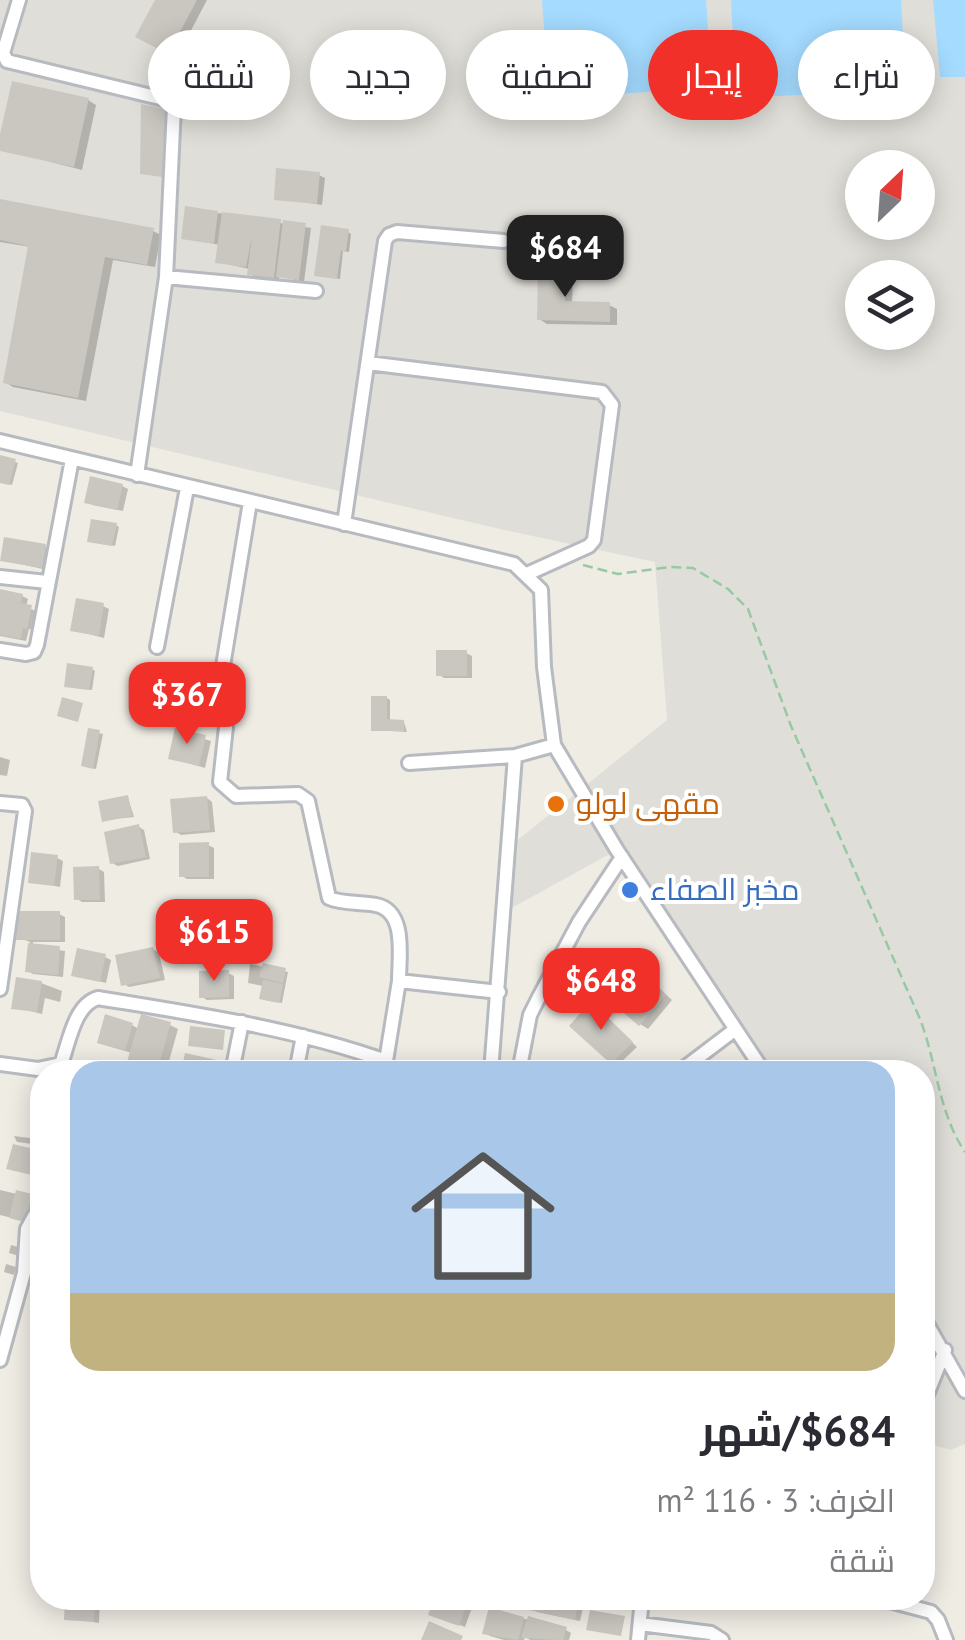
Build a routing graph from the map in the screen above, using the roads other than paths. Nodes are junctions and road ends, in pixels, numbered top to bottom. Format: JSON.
{"nodes":[{"id":1,"x":19,"y":0,"type":"edge"},
{"id":2,"x":504,"y":241,"type":"dead end"},
{"id":3,"x":166,"y":277,"type":"junction"},
{"id":4,"x":316,"y":291,"type":"dead end"},
{"id":5,"x":368,"y":363,"type":"junction"},
{"id":6,"x":0,"y":441,"type":"edge"},
{"id":7,"x":72,"y":459,"type":"junction"},
{"id":8,"x":137,"y":475,"type":"junction"},
{"id":9,"x":187,"y":488,"type":"junction"},
{"id":10,"x":250,"y":502,"type":"junction"},
{"id":11,"x":344,"y":524,"type":"junction"},
{"id":12,"x":528,"y":574,"type":"junction"},
{"id":13,"x":0,"y":577,"type":"edge"},
{"id":14,"x":47,"y":582,"type":"junction"},
{"id":15,"x":158,"y":647,"type":"dead end"},
{"id":16,"x":0,"y":650,"type":"edge"},
{"id":17,"x":222,"y":672,"type":"dead end"},
{"id":18,"x":226,"y":728,"type":"dead end"},
{"id":19,"x":554,"y":745,"type":"junction"},
{"id":20,"x":515,"y":756,"type":"junction"},
{"id":21,"x":409,"y":763,"type":"dead end"},
{"id":22,"x":0,"y":803,"type":"edge"},
{"id":23,"x":622,"y":857,"type":"junction"},
{"id":24,"x":399,"y":981,"type":"junction"},
{"id":25,"x":0,"y":989,"type":"edge"},
{"id":26,"x":500,"y":992,"type":"junction"},
{"id":27,"x":242,"y":1022,"type":"junction"},
{"id":28,"x":734,"y":1031,"type":"junction"},
{"id":29,"x":303,"y":1036,"type":"junction"},
{"id":30,"x":63,"y":1060,"type":"edge"},
{"id":31,"x":234,"y":1060,"type":"edge"},
{"id":32,"x":298,"y":1060,"type":"edge"},
{"id":33,"x":365,"y":1060,"type":"edge"},
{"id":34,"x":384,"y":1060,"type":"edge"},
{"id":35,"x":492,"y":1060,"type":"edge"},
{"id":36,"x":521,"y":1060,"type":"edge"},
{"id":37,"x":694,"y":1060,"type":"edge"},
{"id":38,"x":755,"y":1060,"type":"edge"},
{"id":39,"x":0,"y":1064,"type":"edge"},
{"id":40,"x":30,"y":1068,"type":"edge"},
{"id":41,"x":30,"y":1223,"type":"edge"},
{"id":42,"x":935,"y":1335,"type":"edge"},
{"id":43,"x":945,"y":1350,"type":"junction"},
{"id":44,"x":0,"y":1360,"type":"edge"},
{"id":45,"x":935,"y":1375,"type":"edge"},
{"id":46,"x":965,"y":1391,"type":"edge"},
{"id":47,"x":641,"y":1610,"type":"edge"},
{"id":48,"x":923,"y":1610,"type":"edge"},
{"id":49,"x":640,"y":1624,"type":"junction"},
{"id":50,"x":638,"y":1640,"type":"edge"},
{"id":51,"x":722,"y":1640,"type":"edge"},
{"id":52,"x":946,"y":1640,"type":"edge"}],
"edges":[{"from":1,"to":3,"type":"street"},
{"from":2,"to":5,"type":"street"},
{"from":3,"to":4,"type":"street"},
{"from":3,"to":8,"type":"street"},
{"from":5,"to":11,"type":"street"},
{"from":5,"to":12,"type":"street"},
{"from":6,"to":7,"type":"street"},
{"from":7,"to":8,"type":"street"},
{"from":7,"to":14,"type":"street"},
{"from":8,"to":9,"type":"street"},
{"from":9,"to":10,"type":"street"},
{"from":9,"to":15,"type":"street"},
{"from":10,"to":11,"type":"street"},
{"from":10,"to":17,"type":"street"},
{"from":11,"to":12,"type":"street"},
{"from":12,"to":19,"type":"street"},
{"from":13,"to":14,"type":"street"},
{"from":14,"to":16,"type":"street"},
{"from":18,"to":24,"type":"street"},
{"from":19,"to":20,"type":"street"},
{"from":19,"to":23,"type":"street"},
{"from":20,"to":21,"type":"street"},
{"from":20,"to":26,"type":"street"},
{"from":22,"to":25,"type":"street"},
{"from":23,"to":28,"type":"street"},
{"from":23,"to":36,"type":"street"},
{"from":24,"to":26,"type":"street"},
{"from":24,"to":34,"type":"street"},
{"from":26,"to":35,"type":"street"},
{"from":27,"to":29,"type":"street"},
{"from":27,"to":30,"type":"street"},
{"from":27,"to":31,"type":"street"},
{"from":28,"to":37,"type":"street"},
{"from":28,"to":38,"type":"street"},
{"from":29,"to":32,"type":"street"},
{"from":29,"to":33,"type":"street"},
{"from":39,"to":40,"type":"street"},
{"from":41,"to":44,"type":"street"},
{"from":42,"to":43,"type":"street"},
{"from":43,"to":45,"type":"street"},
{"from":43,"to":46,"type":"street"},
{"from":47,"to":49,"type":"street"},
{"from":48,"to":52,"type":"street"},
{"from":49,"to":50,"type":"street"},
{"from":49,"to":51,"type":"street"}]}
